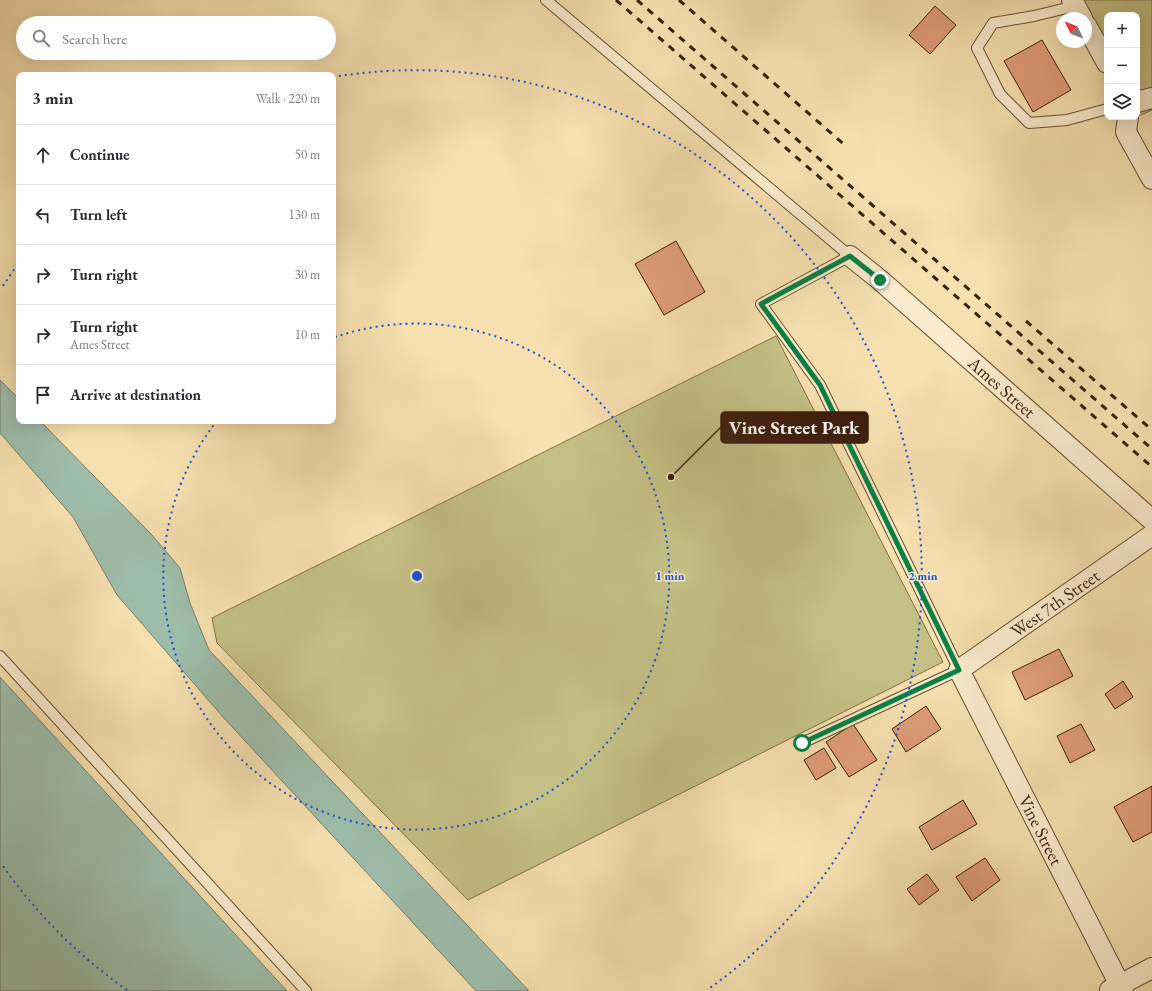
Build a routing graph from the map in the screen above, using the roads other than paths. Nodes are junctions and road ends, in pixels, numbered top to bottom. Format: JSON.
{"nodes":[{"id":1,"x":546,"y":0,"type":"edge"},
{"id":2,"x":1076,"y":8,"type":"edge"},
{"id":3,"x":1092,"y":37,"type":"edge"},
{"id":4,"x":1104,"y":58,"type":"edge"},
{"id":5,"x":1152,"y":98,"type":"edge"},
{"id":6,"x":1140,"y":101,"type":"edge"},
{"id":7,"x":1104,"y":110,"type":"edge"},
{"id":8,"x":1128,"y":120,"type":"edge"},
{"id":9,"x":1152,"y":179,"type":"edge"},
{"id":10,"x":850,"y":256,"type":"junction"},
{"id":11,"x":1152,"y":520,"type":"edge"},
{"id":12,"x":1152,"y":536,"type":"edge"},
{"id":13,"x":0,"y":656,"type":"edge"},
{"id":14,"x":959,"y":670,"type":"junction"},
{"id":15,"x":802,"y":743,"type":"dead end"},
{"id":16,"x":1152,"y":968,"type":"edge"},
{"id":17,"x":1117,"y":989,"type":"edge"},
{"id":18,"x":306,"y":991,"type":"edge"}],
"edges":[{"from":1,"to":10,"type":"lane"},
{"from":2,"to":7,"type":"lane"},
{"from":3,"to":4,"type":"street"},
{"from":5,"to":6,"type":"street"},
{"from":8,"to":9,"type":"street"},
{"from":10,"to":11,"type":"street","name":"Ames Street"},
{"from":10,"to":14,"type":"lane"},
{"from":12,"to":14,"type":"street","name":"West 7th Street"},
{"from":13,"to":18,"type":"lane"},
{"from":14,"to":15,"type":"lane"},
{"from":14,"to":17,"type":"street","name":"Vine Street"},
{"from":16,"to":17,"type":"street"}]}
